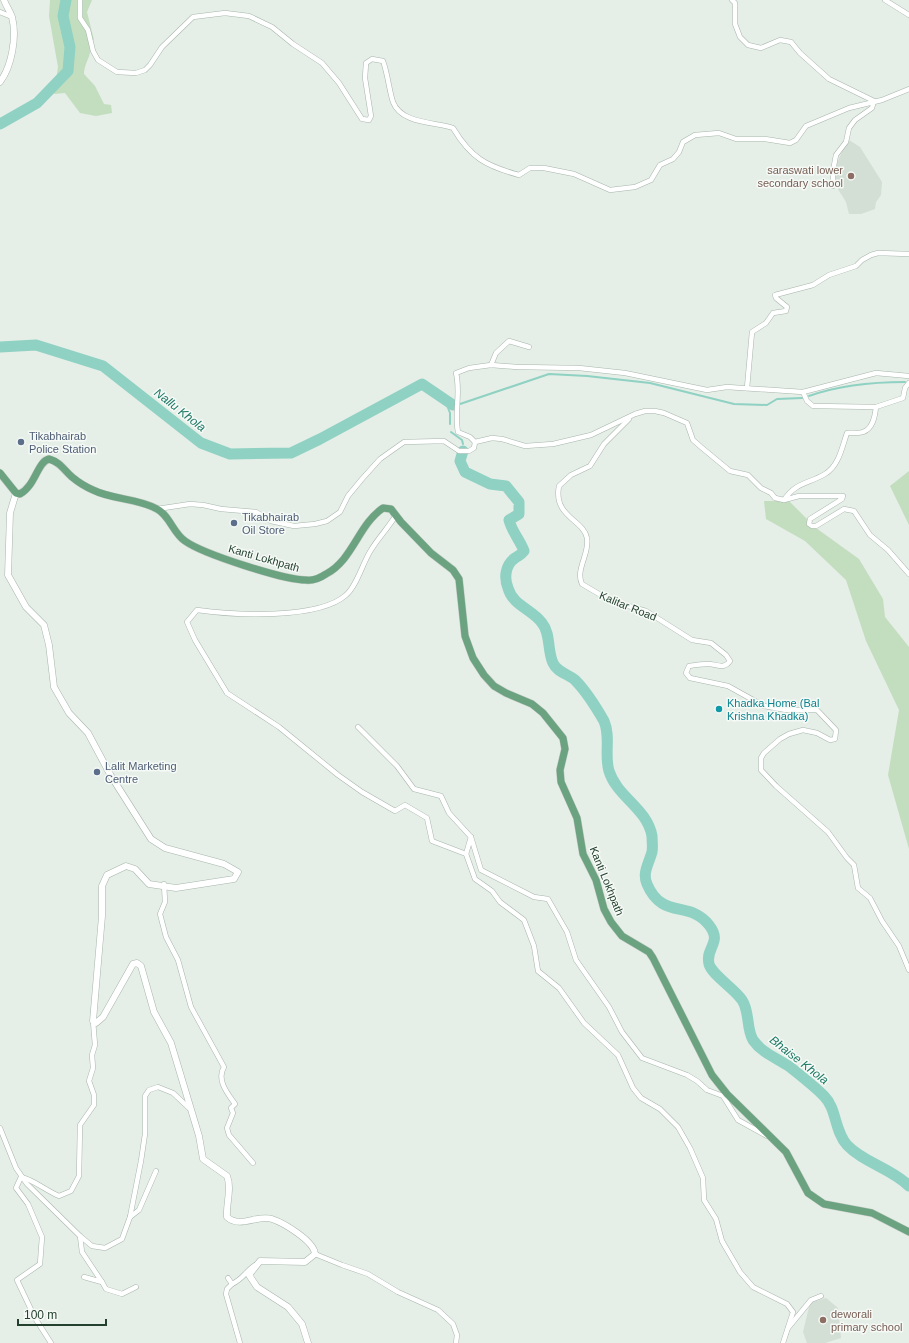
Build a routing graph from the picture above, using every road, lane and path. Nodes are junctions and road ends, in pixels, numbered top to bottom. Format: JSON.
{"nodes":[{"id":1,"x":4,"y":0,"type":"edge"},
{"id":2,"x":80,"y":0,"type":"edge"},
{"id":3,"x":732,"y":0,"type":"edge"},
{"id":4,"x":884,"y":0,"type":"edge"},
{"id":5,"x":0,"y":12,"type":"edge"},
{"id":6,"x":909,"y":15,"type":"edge"},
{"id":7,"x":12,"y":17,"type":"junction"},
{"id":8,"x":0,"y":82,"type":"edge"},
{"id":9,"x":909,"y":89,"type":"edge"},
{"id":10,"x":909,"y":92,"type":"edge"},
{"id":11,"x":898,"y":93,"type":"junction"},
{"id":12,"x":874,"y":101,"type":"junction"},
{"id":13,"x":833,"y":186,"type":"dead end"},
{"id":14,"x":909,"y":254,"type":"edge"},
{"id":15,"x":528,"y":347,"type":"dead end"},
{"id":16,"x":491,"y":365,"type":"junction"},
{"id":17,"x":909,"y":376,"type":"edge"},
{"id":18,"x":909,"y":383,"type":"edge"},
{"id":19,"x":747,"y":388,"type":"junction"},
{"id":20,"x":803,"y":392,"type":"junction"},
{"id":21,"x":876,"y":408,"type":"junction"},
{"id":22,"x":635,"y":414,"type":"junction"},
{"id":23,"x":475,"y":442,"type":"junction"},
{"id":24,"x":0,"y":473,"type":"edge"},
{"id":25,"x":16,"y":493,"type":"junction"},
{"id":26,"x":784,"y":500,"type":"junction"},
{"id":27,"x":157,"y":509,"type":"junction"},
{"id":28,"x":396,"y":515,"type":"junction"},
{"id":29,"x":909,"y":574,"type":"edge"},
{"id":30,"x":358,"y":726,"type":"dead end"},
{"id":31,"x":471,"y":837,"type":"junction"},
{"id":32,"x":466,"y":854,"type":"junction"},
{"id":33,"x":164,"y":884,"type":"junction"},
{"id":34,"x":909,"y":970,"type":"edge"},
{"id":35,"x":93,"y":1022,"type":"junction"},
{"id":36,"x":189,"y":1108,"type":"junction"},
{"id":37,"x":0,"y":1128,"type":"edge"},
{"id":38,"x":772,"y":1139,"type":"junction"},
{"id":39,"x":253,"y":1163,"type":"dead end"},
{"id":40,"x":156,"y":1171,"type":"dead end"},
{"id":41,"x":21,"y":1177,"type":"junction"},
{"id":42,"x":130,"y":1217,"type":"junction"},
{"id":43,"x":909,"y":1232,"type":"edge"},
{"id":44,"x":80,"y":1236,"type":"junction"},
{"id":45,"x":315,"y":1254,"type":"junction"},
{"id":46,"x":260,"y":1262,"type":"junction"},
{"id":47,"x":84,"y":1277,"type":"dead end"},
{"id":48,"x":228,"y":1278,"type":"dead end"},
{"id":49,"x":102,"y":1282,"type":"junction"},
{"id":50,"x":232,"y":1284,"type":"junction"},
{"id":51,"x":136,"y":1286,"type":"dead end"},
{"id":52,"x":821,"y":1296,"type":"dead end"},
{"id":53,"x":786,"y":1331,"type":"junction"},
{"id":54,"x":51,"y":1343,"type":"edge"},
{"id":55,"x":240,"y":1343,"type":"edge"},
{"id":56,"x":308,"y":1343,"type":"edge"},
{"id":57,"x":456,"y":1343,"type":"edge"},
{"id":58,"x":783,"y":1343,"type":"edge"}],
"edges":[{"from":1,"to":7,"type":"street"},
{"from":2,"to":12,"type":"street"},
{"from":3,"to":12,"type":"street"},
{"from":4,"to":6,"type":"street"},
{"from":5,"to":7,"type":"street"},
{"from":7,"to":8,"type":"street"},
{"from":9,"to":11,"type":"street"},
{"from":10,"to":11,"type":"street"},
{"from":11,"to":12,"type":"street"},
{"from":12,"to":13,"type":"street"},
{"from":14,"to":19,"type":"street"},
{"from":15,"to":16,"type":"street"},
{"from":16,"to":19,"type":"street"},
{"from":16,"to":23,"type":"street"},
{"from":17,"to":20,"type":"street"},
{"from":18,"to":21,"type":"street"},
{"from":19,"to":20,"type":"street"},
{"from":20,"to":21,"type":"street"},
{"from":21,"to":26,"type":"street"},
{"from":22,"to":23,"type":"street"},
{"from":22,"to":26,"type":"street"},
{"from":22,"to":34,"type":"street","name":"Kalitar Road"},
{"from":23,"to":27,"type":"street"},
{"from":24,"to":25,"type":"main road"},
{"from":25,"to":27,"type":"main road","name":"Kanti Lokhpath"},
{"from":25,"to":33,"type":"street"},
{"from":26,"to":29,"type":"street"},
{"from":27,"to":28,"type":"main road","name":"Kanti Lokhpath"},
{"from":28,"to":32,"type":"street"},
{"from":28,"to":38,"type":"main road","name":"Kanti Lokhpath"},
{"from":30,"to":31,"type":"street"},
{"from":31,"to":32,"type":"street"},
{"from":31,"to":38,"type":"street"},
{"from":32,"to":53,"type":"street"},
{"from":33,"to":35,"type":"street"},
{"from":33,"to":39,"type":"street"},
{"from":35,"to":36,"type":"street"},
{"from":35,"to":41,"type":"street"},
{"from":36,"to":42,"type":"street"},
{"from":36,"to":45,"type":"street"},
{"from":37,"to":41,"type":"street"},
{"from":38,"to":43,"type":"main road","name":"Kanti Lokhpath"},
{"from":40,"to":42,"type":"street"},
{"from":41,"to":44,"type":"street"},
{"from":41,"to":54,"type":"street"},
{"from":42,"to":44,"type":"street"},
{"from":44,"to":49,"type":"street"},
{"from":45,"to":46,"type":"street"},
{"from":45,"to":57,"type":"street"},
{"from":46,"to":50,"type":"street"},
{"from":46,"to":56,"type":"street"},
{"from":47,"to":49,"type":"street"},
{"from":48,"to":50,"type":"street"},
{"from":49,"to":51,"type":"street"},
{"from":50,"to":55,"type":"street"},
{"from":52,"to":53,"type":"street"},
{"from":53,"to":58,"type":"street"}]}
